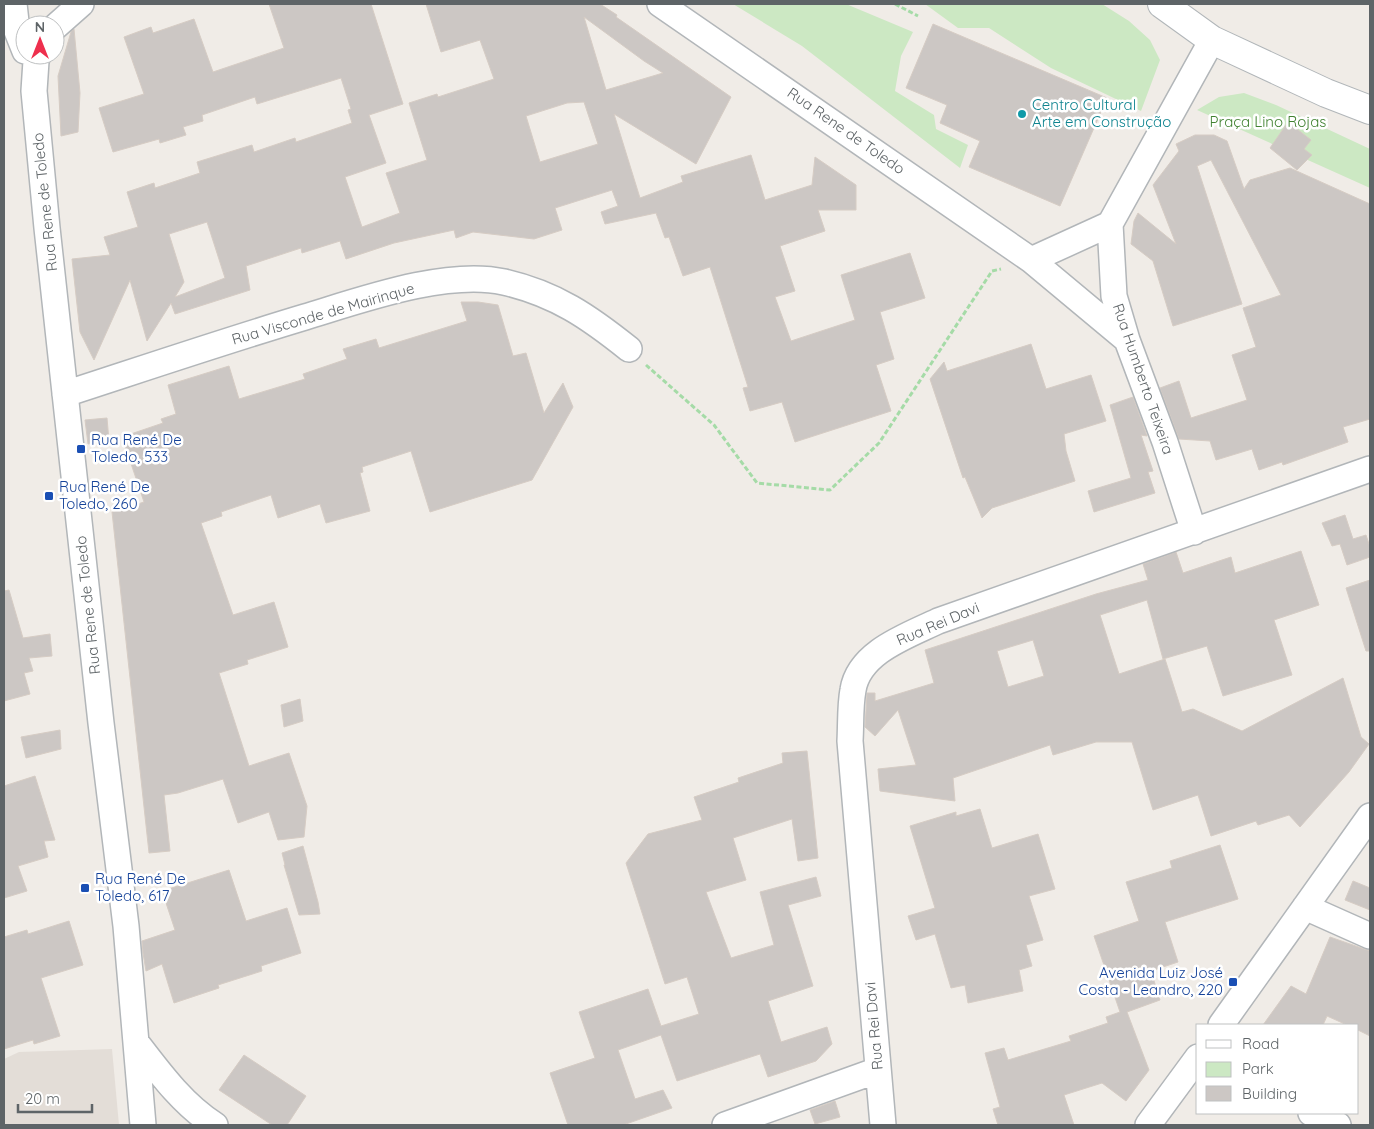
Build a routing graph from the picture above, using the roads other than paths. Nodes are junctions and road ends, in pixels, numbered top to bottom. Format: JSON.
{"nodes":[{"id":1,"x":81,"y":4,"type":"edge"},
{"id":2,"x":660,"y":4,"type":"edge"},
{"id":3,"x":1162,"y":4,"type":"edge"},
{"id":4,"x":65,"y":18,"type":"edge"},
{"id":5,"x":1212,"y":40,"type":"junction"},
{"id":6,"x":33,"y":65,"type":"edge"},
{"id":7,"x":1370,"y":110,"type":"edge"},
{"id":8,"x":1110,"y":224,"type":"junction"},
{"id":9,"x":1031,"y":260,"type":"junction"},
{"id":10,"x":1126,"y":340,"type":"junction"},
{"id":11,"x":629,"y":349,"type":"road end"},
{"id":12,"x":65,"y":394,"type":"junction"},
{"id":13,"x":1370,"y":470,"type":"edge"},
{"id":14,"x":1194,"y":532,"type":"junction"},
{"id":15,"x":1370,"y":816,"type":"edge"},
{"id":16,"x":1305,"y":908,"type":"junction"},
{"id":17,"x":1370,"y":936,"type":"edge"},
{"id":18,"x":1221,"y":1024,"type":"edge"},
{"id":19,"x":136,"y":1042,"type":"junction"},
{"id":20,"x":1196,"y":1059,"type":"edge"},
{"id":21,"x":878,"y":1070,"type":"junction"},
{"id":22,"x":1313,"y":1114,"type":"edge"},
{"id":23,"x":205,"y":1123,"type":"edge"},
{"id":24,"x":142,"y":1125,"type":"edge"},
{"id":25,"x":725,"y":1125,"type":"edge"},
{"id":26,"x":883,"y":1125,"type":"edge"},
{"id":27,"x":1148,"y":1125,"type":"edge"},
{"id":28,"x":1338,"y":1125,"type":"edge"}],
"edges":[{"from":1,"to":4,"type":"street"},
{"from":2,"to":9,"type":"street","name":"Rua Rene de Toledo"},
{"from":3,"to":5,"type":"main road"},
{"from":5,"to":7,"type":"main road"},
{"from":5,"to":8,"type":"street"},
{"from":6,"to":12,"type":"street","name":"Rua Rene de Toledo"},
{"from":8,"to":9,"type":"street"},
{"from":8,"to":10,"type":"street","name":"Rua Humberto Teixeira"},
{"from":9,"to":10,"type":"street","name":"Rua Rene de Toledo"},
{"from":10,"to":14,"type":"street","name":"Rua Humberto Teixeira"},
{"from":11,"to":12,"type":"street","name":"Rua Visconde de Mairinque"},
{"from":12,"to":19,"type":"street","name":"Rua Rene de Toledo"},
{"from":13,"to":14,"type":"street","name":"Rua Rei Davi"},
{"from":14,"to":21,"type":"street","name":"Rua Rei Davi"},
{"from":15,"to":16,"type":"street"},
{"from":16,"to":17,"type":"street"},
{"from":16,"to":18,"type":"street"},
{"from":19,"to":23,"type":"street"},
{"from":19,"to":24,"type":"street","name":"Rua Rene de Toledo"},
{"from":20,"to":27,"type":"street"},
{"from":21,"to":25,"type":"street"},
{"from":21,"to":26,"type":"street","name":"Rua Rei Davi"},
{"from":22,"to":28,"type":"street"}]}
